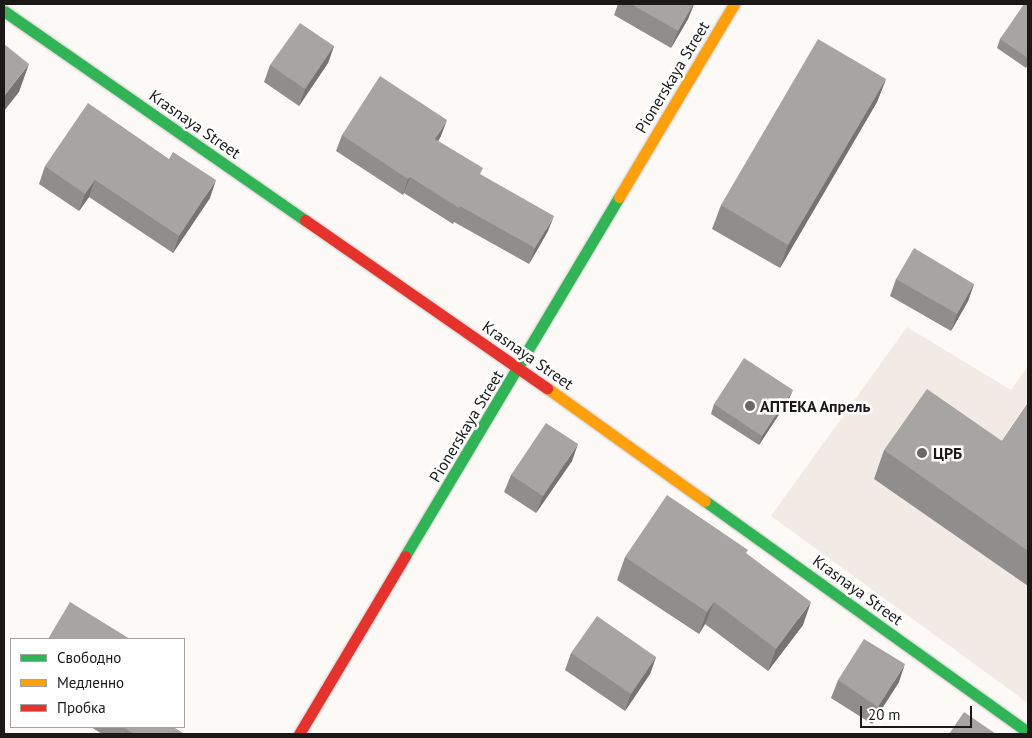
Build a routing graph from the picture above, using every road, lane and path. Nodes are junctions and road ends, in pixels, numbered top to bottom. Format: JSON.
{"nodes":[{"id":1,"x":734,"y":4,"type":"edge"},
{"id":2,"x":4,"y":11,"type":"edge"},
{"id":3,"x":519,"y":368,"type":"junction"},
{"id":4,"x":1028,"y":732,"type":"edge"},
{"id":5,"x":299,"y":734,"type":"edge"}],
"edges":[{"from":1,"to":3,"type":"street","name":"Pionerskaya Street"},
{"from":2,"to":3,"type":"street","name":"Krasnaya Street"},
{"from":3,"to":4,"type":"street","name":"Krasnaya Street"},
{"from":3,"to":5,"type":"street","name":"Pionerskaya Street"}]}
